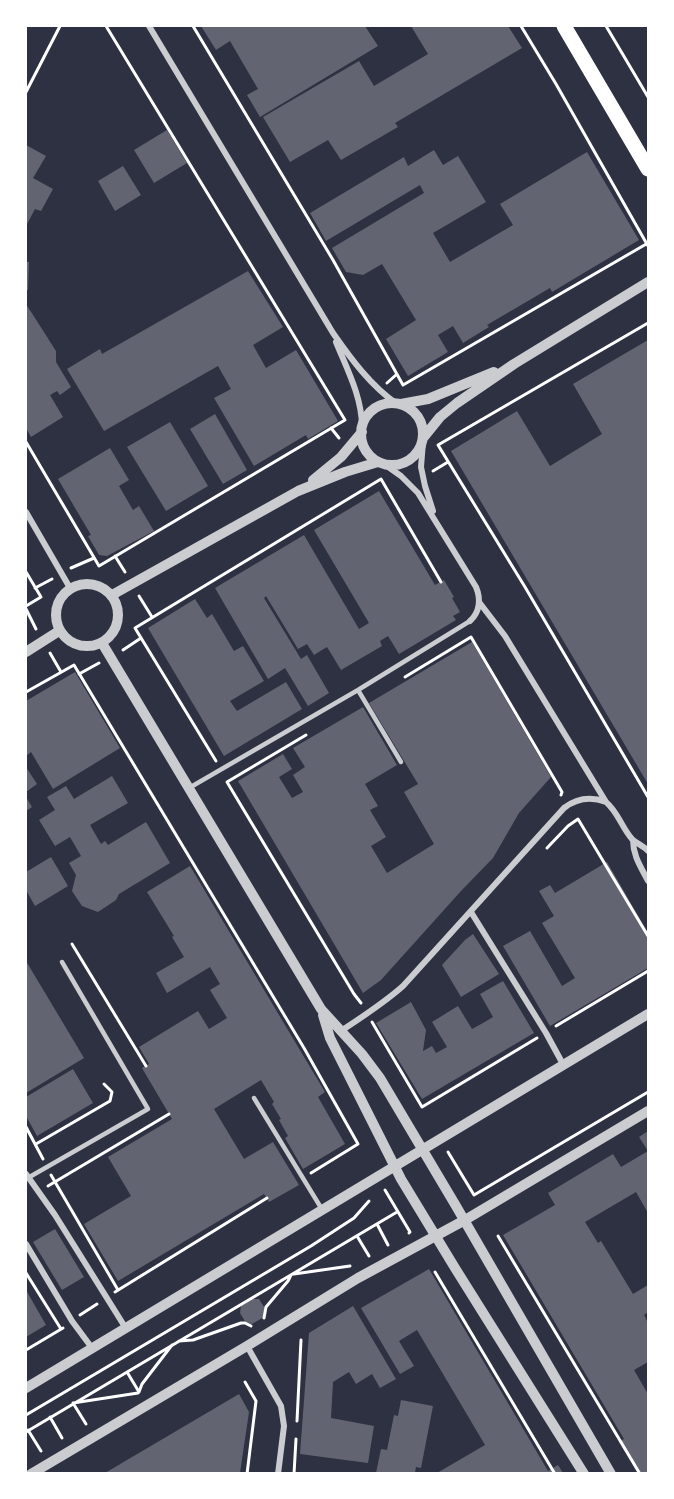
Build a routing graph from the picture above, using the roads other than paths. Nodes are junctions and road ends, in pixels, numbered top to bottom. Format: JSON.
{"nodes":[{"id":1,"x":149,"y":26,"type":"edge"},
{"id":2,"x":564,"y":26,"type":"edge"},
{"id":3,"x":648,"y":169,"type":"edge"},
{"id":4,"x":648,"y":282,"type":"edge"},
{"id":5,"x":333,"y":333,"type":"junction"},
{"id":6,"x":514,"y":364,"type":"junction"},
{"id":7,"x":399,"y":404,"type":"junction"},
{"id":8,"x":362,"y":429,"type":"junction"},
{"id":9,"x":423,"y":440,"type":"junction"},
{"id":10,"x":381,"y":463,"type":"junction"},
{"id":11,"x":298,"y":491,"type":"junction"},
{"id":12,"x":26,"y":512,"type":"edge"},
{"id":13,"x":437,"y":522,"type":"junction"},
{"id":14,"x":70,"y":588,"type":"junction"},
{"id":15,"x":112,"y":595,"type":"junction"},
{"id":16,"x":479,"y":602,"type":"junction"},
{"id":17,"x":470,"y":621,"type":"joint"},
{"id":18,"x":59,"y":631,"type":"junction"},
{"id":19,"x":102,"y":643,"type":"junction"},
{"id":20,"x":26,"y":652,"type":"edge"},
{"id":21,"x":358,"y":690,"type":"junction"},
{"id":22,"x":401,"y":762,"type":"dead end"},
{"id":23,"x":189,"y":788,"type":"junction"},
{"id":24,"x":606,"y":802,"type":"junction"},
{"id":25,"x":633,"y":840,"type":"junction"},
{"id":26,"x":648,"y":851,"type":"edge"},
{"id":27,"x":648,"y":881,"type":"edge"},
{"id":28,"x":471,"y":912,"type":"junction"},
{"id":29,"x":62,"y":962,"type":"dead end"},
{"id":30,"x":648,"y":1014,"type":"edge"},
{"id":31,"x":335,"y":1034,"type":"junction"},
{"id":32,"x":564,"y":1066,"type":"junction"},
{"id":33,"x":254,"y":1098,"type":"dead end"},
{"id":34,"x":648,"y":1111,"type":"edge"},
{"id":35,"x":424,"y":1151,"type":"junction"},
{"id":36,"x":396,"y":1168,"type":"junction"},
{"id":37,"x":26,"y":1177,"type":"edge"},
{"id":38,"x":323,"y":1211,"type":"junction"},
{"id":39,"x":465,"y":1220,"type":"junction"},
{"id":40,"x":436,"y":1236,"type":"junction"},
{"id":41,"x":26,"y":1244,"type":"edge"},
{"id":42,"x":126,"y":1327,"type":"junction"},
{"id":43,"x":247,"y":1346,"type":"junction"},
{"id":44,"x":92,"y":1348,"type":"junction"},
{"id":45,"x":26,"y":1388,"type":"edge"},
{"id":46,"x":31,"y":1473,"type":"edge"},
{"id":47,"x":278,"y":1473,"type":"edge"},
{"id":48,"x":584,"y":1473,"type":"edge"},
{"id":49,"x":611,"y":1473,"type":"edge"}],
"edges":[{"from":1,"to":5,"type":"street"},
{"from":2,"to":3,"type":"highway"},
{"from":4,"to":6,"type":"street"},
{"from":5,"to":7,"type":"street"},
{"from":5,"to":8,"type":"street"},
{"from":6,"to":7,"type":"street"},
{"from":6,"to":9,"type":"street"},
{"from":7,"to":8,"type":"street"},
{"from":7,"to":9,"type":"street"},
{"from":8,"to":10,"type":"street"},
{"from":8,"to":11,"type":"street"},
{"from":9,"to":10,"type":"street"},
{"from":9,"to":13,"type":"street"},
{"from":10,"to":11,"type":"street"},
{"from":10,"to":13,"type":"street"},
{"from":11,"to":15,"type":"street"},
{"from":12,"to":14,"type":"street"},
{"from":13,"to":16,"type":"street"},
{"from":14,"to":15,"type":"street"},
{"from":14,"to":18,"type":"street"},
{"from":15,"to":19,"type":"street"},
{"from":16,"to":17,"type":"street"},
{"from":16,"to":24,"type":"street"},
{"from":17,"to":21,"type":"lane"},
{"from":18,"to":19,"type":"street"},
{"from":18,"to":20,"type":"street"},
{"from":19,"to":23,"type":"street"},
{"from":21,"to":22,"type":"lane"},
{"from":21,"to":23,"type":"lane"},
{"from":23,"to":31,"type":"street"},
{"from":24,"to":25,"type":"street"},
{"from":24,"to":28,"type":"street"},
{"from":25,"to":26,"type":"street"},
{"from":25,"to":27,"type":"street"},
{"from":28,"to":31,"type":"street"},
{"from":28,"to":32,"type":"street"},
{"from":29,"to":37,"type":"lane"},
{"from":30,"to":32,"type":"street"},
{"from":31,"to":35,"type":"street"},
{"from":31,"to":36,"type":"street"},
{"from":32,"to":35,"type":"street"},
{"from":33,"to":38,"type":"lane"},
{"from":34,"to":39,"type":"street"},
{"from":35,"to":36,"type":"street"},
{"from":35,"to":39,"type":"street"},
{"from":36,"to":38,"type":"street"},
{"from":36,"to":40,"type":"street"},
{"from":37,"to":42,"type":"street"},
{"from":38,"to":42,"type":"street"},
{"from":39,"to":40,"type":"street"},
{"from":39,"to":49,"type":"street"},
{"from":40,"to":43,"type":"street"},
{"from":40,"to":48,"type":"street"},
{"from":41,"to":44,"type":"street"},
{"from":42,"to":44,"type":"street"},
{"from":43,"to":46,"type":"street"},
{"from":43,"to":47,"type":"street"},
{"from":44,"to":45,"type":"street"}]}
